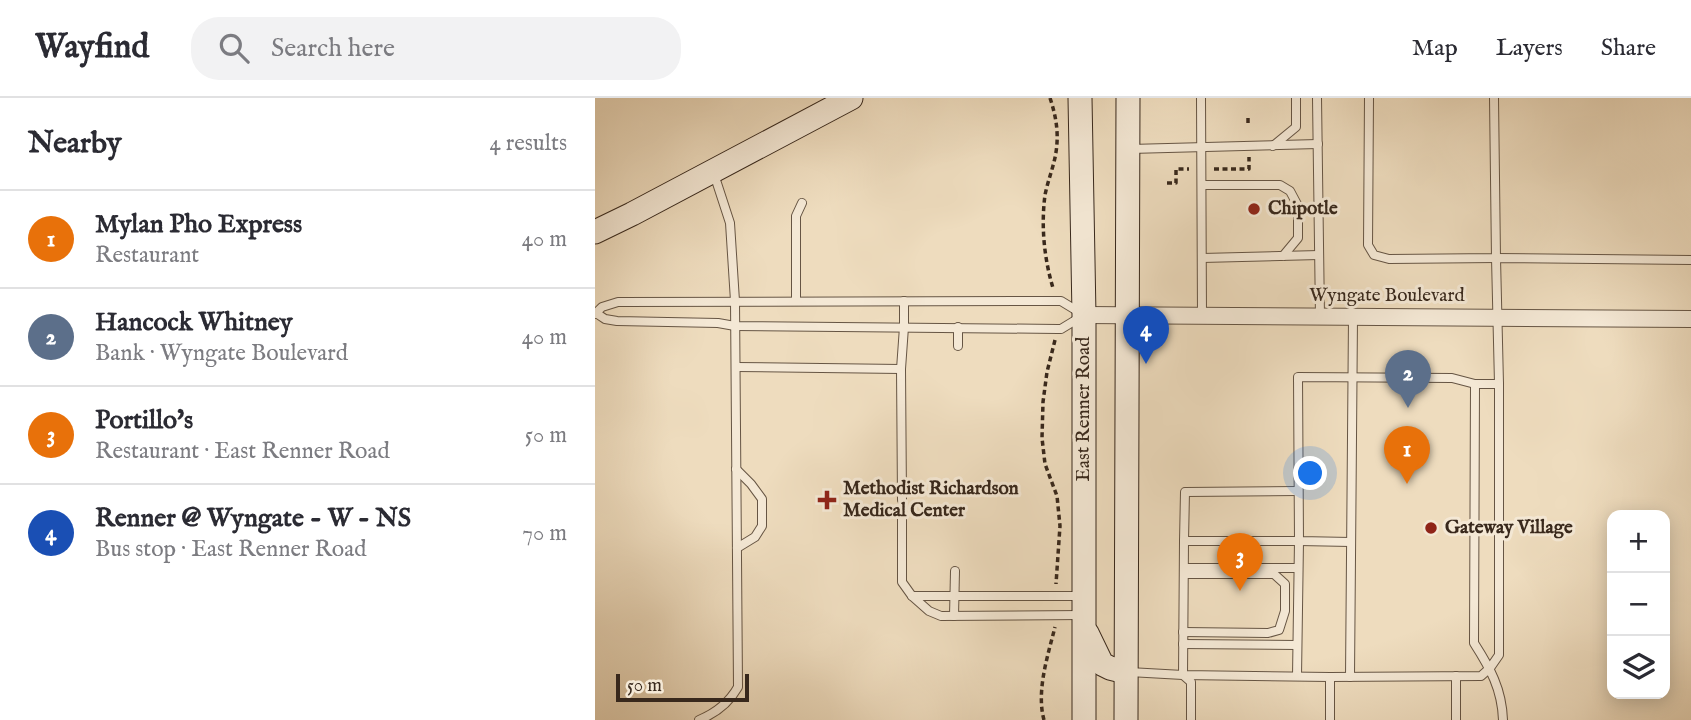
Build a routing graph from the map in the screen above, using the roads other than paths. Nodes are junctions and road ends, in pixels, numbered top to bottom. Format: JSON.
{"nodes":[{"id":1,"x":851,"y":98,"type":"edge"},
{"id":2,"x":1128,"y":98,"type":"edge"},
{"id":3,"x":1202,"y":98,"type":"edge"},
{"id":4,"x":1296,"y":98,"type":"edge"},
{"id":5,"x":1317,"y":98,"type":"edge"},
{"id":6,"x":1369,"y":98,"type":"edge"},
{"id":7,"x":1494,"y":98,"type":"edge"},
{"id":8,"x":1077,"y":103,"type":"edge"},
{"id":9,"x":1318,"y":144,"type":"junction"},
{"id":10,"x":1273,"y":146,"type":"junction"},
{"id":11,"x":1202,"y":147,"type":"junction"},
{"id":12,"x":1127,"y":149,"type":"junction"},
{"id":13,"x":713,"y":172,"type":"junction"},
{"id":14,"x":1202,"y":185,"type":"junction"},
{"id":15,"x":801,"y":203,"type":"dead end"},
{"id":16,"x":595,"y":232,"type":"edge"},
{"id":17,"x":1319,"y":255,"type":"junction"},
{"id":18,"x":1283,"y":256,"type":"junction"},
{"id":19,"x":1202,"y":258,"type":"junction"},
{"id":20,"x":1496,"y":258,"type":"junction"},
{"id":21,"x":1691,"y":260,"type":"edge"},
{"id":22,"x":735,"y":300,"type":"junction"},
{"id":23,"x":796,"y":300,"type":"junction"},
{"id":24,"x":904,"y":301,"type":"junction"},
{"id":25,"x":596,"y":314,"type":"edge"},
{"id":26,"x":1083,"y":315,"type":"junction"},
{"id":27,"x":1127,"y":316,"type":"junction"},
{"id":28,"x":1202,"y":317,"type":"junction"},
{"id":29,"x":1320,"y":317,"type":"junction"},
{"id":30,"x":1353,"y":317,"type":"junction"},
{"id":31,"x":1497,"y":318,"type":"junction"},
{"id":32,"x":1691,"y":319,"type":"edge"},
{"id":33,"x":735,"y":326,"type":"junction"},
{"id":34,"x":904,"y":327,"type":"junction"},
{"id":35,"x":958,"y":327,"type":"junction"},
{"id":36,"x":958,"y":346,"type":"dead end"},
{"id":37,"x":736,"y":367,"type":"junction"},
{"id":38,"x":901,"y":369,"type":"junction"},
{"id":39,"x":1353,"y":377,"type":"junction"},
{"id":40,"x":1475,"y":384,"type":"junction"},
{"id":41,"x":1499,"y":384,"type":"junction"},
{"id":42,"x":736,"y":469,"type":"junction"},
{"id":43,"x":1299,"y":491,"type":"junction"},
{"id":44,"x":901,"y":500,"type":"dead end"},
{"id":45,"x":902,"y":517,"type":"dead end"},
{"id":46,"x":1184,"y":541,"type":"junction"},
{"id":47,"x":1299,"y":541,"type":"junction"},
{"id":48,"x":1351,"y":542,"type":"junction"},
{"id":49,"x":737,"y":548,"type":"junction"},
{"id":50,"x":1298,"y":568,"type":"junction"},
{"id":51,"x":955,"y":571,"type":"dead end"},
{"id":52,"x":1184,"y":571,"type":"junction"},
{"id":53,"x":912,"y":596,"type":"junction"},
{"id":54,"x":954,"y":596,"type":"junction"},
{"id":55,"x":1084,"y":613,"type":"junction"},
{"id":56,"x":954,"y":616,"type":"junction"},
{"id":57,"x":1183,"y":632,"type":"junction"},
{"id":58,"x":1183,"y":644,"type":"junction"},
{"id":59,"x":1297,"y":645,"type":"junction"},
{"id":60,"x":1490,"y":668,"type":"junction"},
{"id":61,"x":1126,"y":672,"type":"junction"},
{"id":62,"x":1183,"y":675,"type":"junction"},
{"id":63,"x":1297,"y":676,"type":"junction"},
{"id":64,"x":1456,"y":676,"type":"junction"},
{"id":65,"x":1330,"y":677,"type":"junction"},
{"id":66,"x":1350,"y":677,"type":"junction"},
{"id":67,"x":699,"y":720,"type":"edge"},
{"id":68,"x":1084,"y":720,"type":"edge"},
{"id":69,"x":1126,"y":720,"type":"edge"},
{"id":70,"x":1191,"y":720,"type":"edge"},
{"id":71,"x":1330,"y":720,"type":"edge"},
{"id":72,"x":1456,"y":720,"type":"edge"},
{"id":73,"x":1503,"y":720,"type":"edge"}],
"edges":[{"from":1,"to":13,"type":"main road"},
{"from":2,"to":12,"type":"main road"},
{"from":3,"to":11,"type":"lane"},
{"from":4,"to":10,"type":"lane"},
{"from":5,"to":9,"type":"lane"},
{"from":6,"to":20,"type":"lane"},
{"from":7,"to":20,"type":"lane"},
{"from":8,"to":26,"type":"main road","name":"East Renner Road"},
{"from":9,"to":10,"type":"lane"},
{"from":9,"to":17,"type":"lane"},
{"from":10,"to":11,"type":"lane"},
{"from":11,"to":12,"type":"lane"},
{"from":11,"to":14,"type":"lane"},
{"from":12,"to":27,"type":"main road"},
{"from":13,"to":16,"type":"main road"},
{"from":13,"to":22,"type":"lane"},
{"from":14,"to":18,"type":"lane"},
{"from":14,"to":19,"type":"lane"},
{"from":15,"to":23,"type":"lane"},
{"from":17,"to":18,"type":"lane"},
{"from":17,"to":29,"type":"lane"},
{"from":18,"to":19,"type":"lane"},
{"from":19,"to":28,"type":"lane"},
{"from":20,"to":21,"type":"lane"},
{"from":20,"to":31,"type":"lane"},
{"from":22,"to":23,"type":"lane"},
{"from":22,"to":25,"type":"lane"},
{"from":22,"to":33,"type":"lane"},
{"from":23,"to":24,"type":"lane"},
{"from":24,"to":26,"type":"lane"},
{"from":24,"to":34,"type":"lane"},
{"from":25,"to":33,"type":"lane"},
{"from":26,"to":27,"type":"street","name":"Wyngate Boulevard"},
{"from":26,"to":35,"type":"lane"},
{"from":26,"to":55,"type":"main road","name":"East Renner Road"},
{"from":27,"to":28,"type":"street","name":"Wyngate Boulevard"},
{"from":27,"to":61,"type":"main road"},
{"from":28,"to":29,"type":"street","name":"Wyngate Boulevard"},
{"from":29,"to":30,"type":"street","name":"Wyngate Boulevard"},
{"from":30,"to":31,"type":"street","name":"Wyngate Boulevard"},
{"from":30,"to":39,"type":"lane"},
{"from":31,"to":32,"type":"street","name":"Wyngate Boulevard"},
{"from":31,"to":41,"type":"lane"},
{"from":33,"to":34,"type":"lane"},
{"from":33,"to":37,"type":"lane"},
{"from":34,"to":35,"type":"lane"},
{"from":34,"to":38,"type":"lane"},
{"from":35,"to":36,"type":"lane"},
{"from":37,"to":38,"type":"lane"},
{"from":37,"to":42,"type":"lane"},
{"from":38,"to":44,"type":"lane"},
{"from":39,"to":40,"type":"lane"},
{"from":39,"to":43,"type":"lane"},
{"from":39,"to":48,"type":"lane"},
{"from":40,"to":41,"type":"lane"},
{"from":40,"to":60,"type":"lane"},
{"from":41,"to":60,"type":"lane"},
{"from":42,"to":49,"type":"lane"},
{"from":42,"to":49,"type":"lane"},
{"from":43,"to":46,"type":"lane"},
{"from":43,"to":47,"type":"lane"},
{"from":45,"to":53,"type":"lane"},
{"from":46,"to":47,"type":"lane"},
{"from":46,"to":52,"type":"lane"},
{"from":47,"to":48,"type":"lane"},
{"from":47,"to":50,"type":"lane"},
{"from":48,"to":66,"type":"lane"},
{"from":49,"to":67,"type":"lane"},
{"from":50,"to":52,"type":"lane"},
{"from":50,"to":59,"type":"lane"},
{"from":51,"to":54,"type":"lane"},
{"from":52,"to":57,"type":"lane"},
{"from":52,"to":57,"type":"lane"},
{"from":53,"to":54,"type":"lane"},
{"from":53,"to":56,"type":"lane"},
{"from":54,"to":55,"type":"lane"},
{"from":54,"to":56,"type":"lane"},
{"from":55,"to":56,"type":"lane"},
{"from":55,"to":61,"type":"main road"},
{"from":55,"to":68,"type":"main road","name":"East Renner Road"},
{"from":57,"to":58,"type":"lane"},
{"from":58,"to":59,"type":"lane"},
{"from":58,"to":62,"type":"lane"},
{"from":59,"to":63,"type":"lane"},
{"from":60,"to":64,"type":"lane"},
{"from":60,"to":73,"type":"lane"},
{"from":61,"to":62,"type":"lane"},
{"from":61,"to":69,"type":"main road"},
{"from":62,"to":63,"type":"lane"},
{"from":62,"to":70,"type":"lane"},
{"from":63,"to":65,"type":"lane"},
{"from":64,"to":66,"type":"lane"},
{"from":64,"to":72,"type":"lane"},
{"from":65,"to":66,"type":"lane"},
{"from":65,"to":71,"type":"lane"}]}
